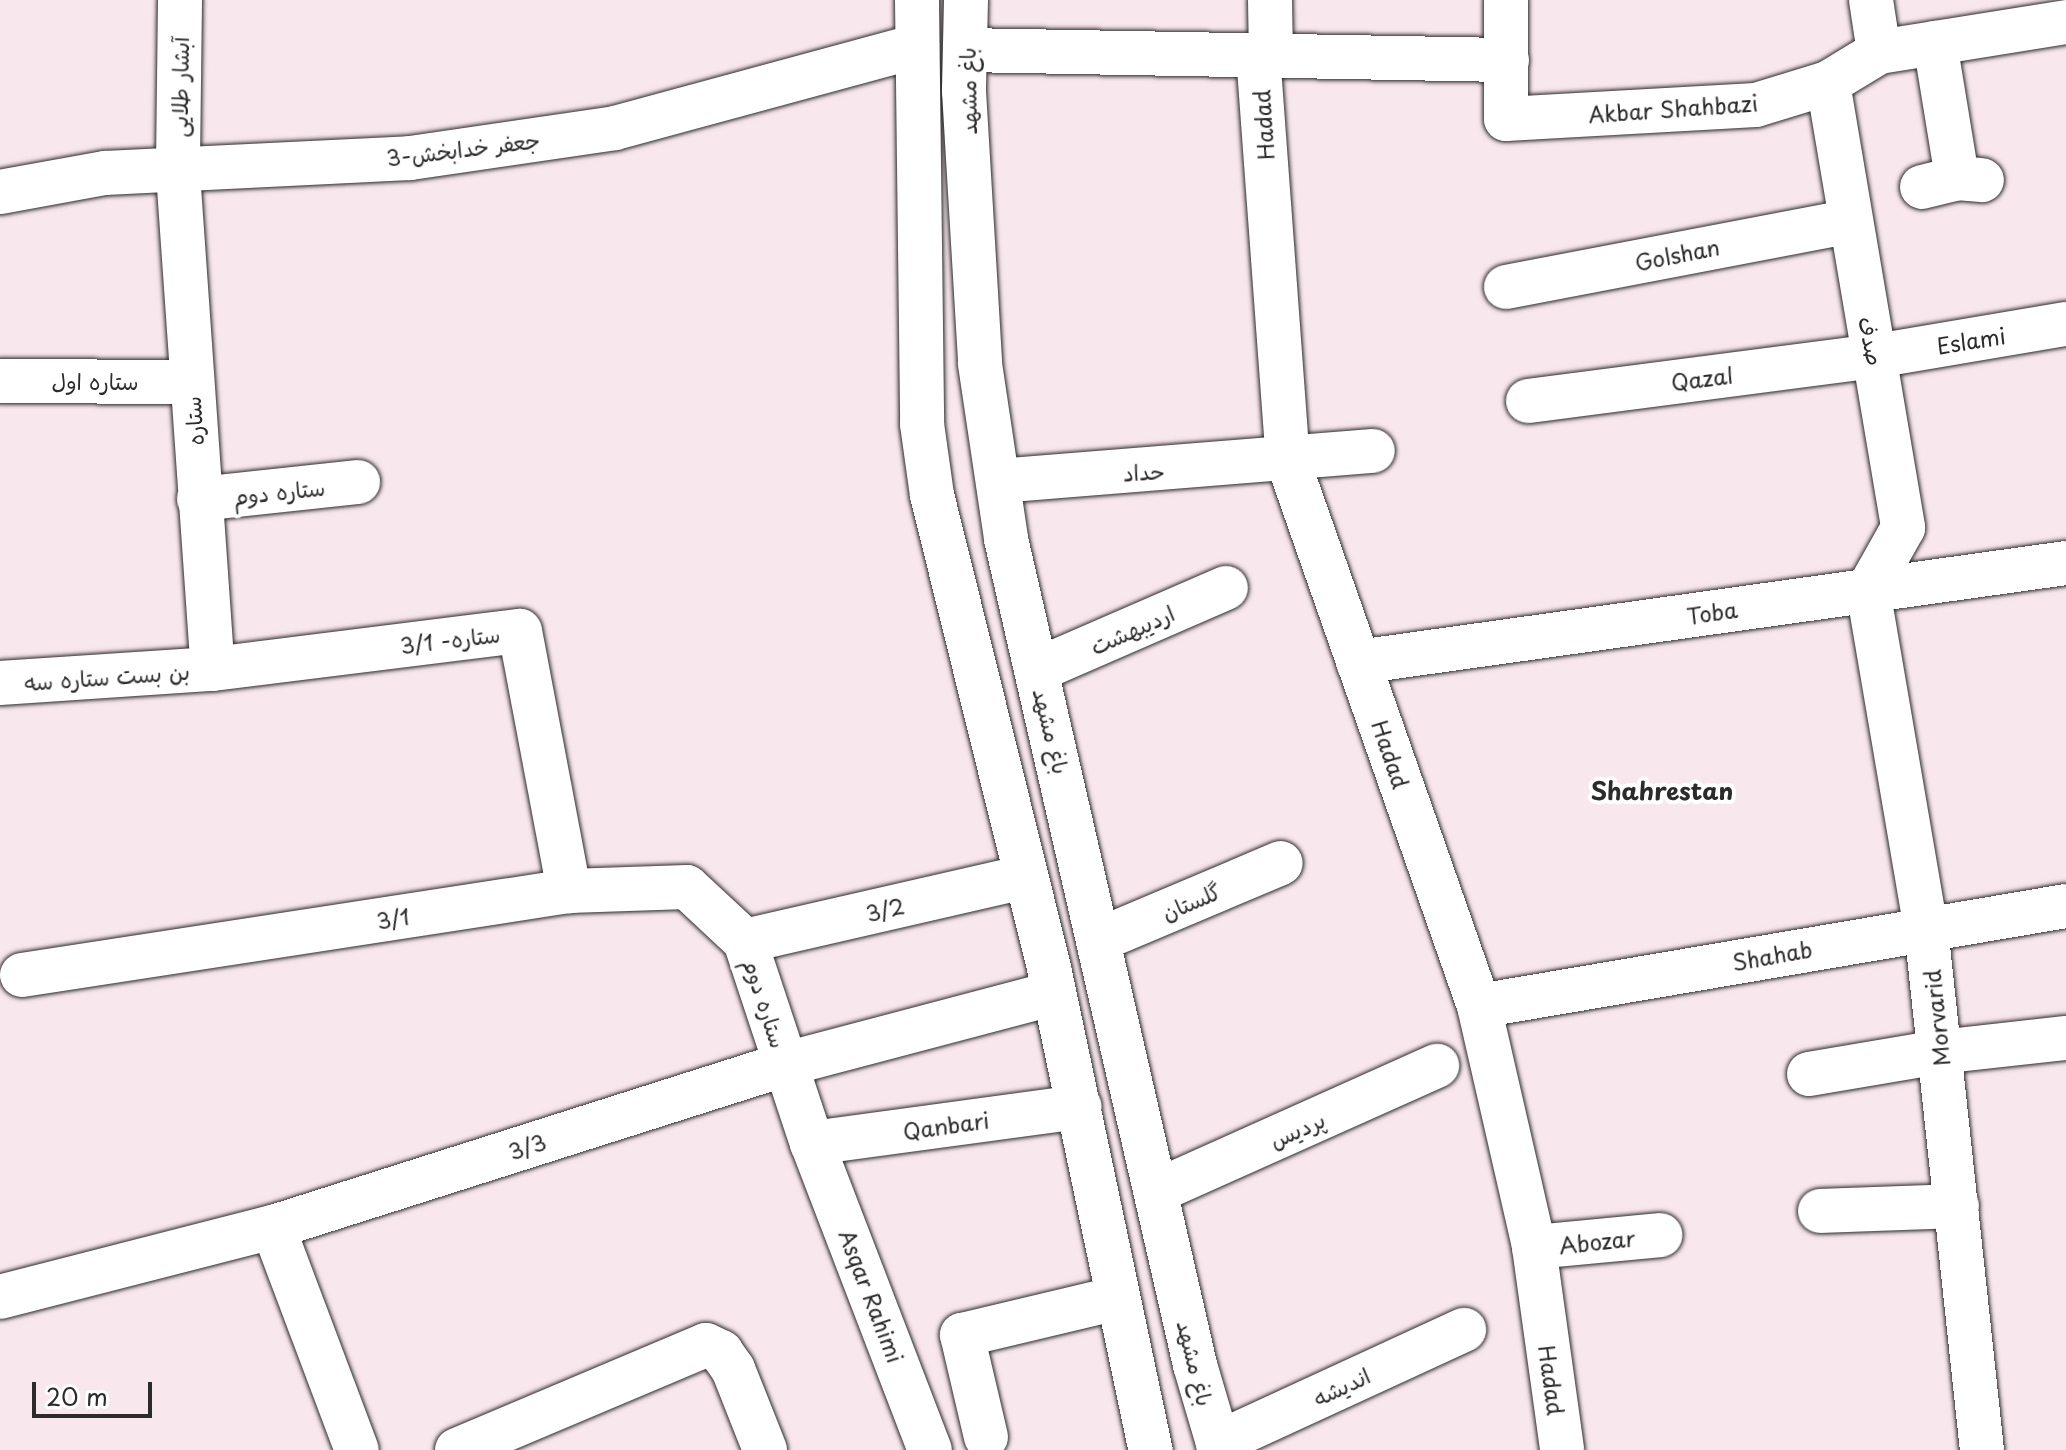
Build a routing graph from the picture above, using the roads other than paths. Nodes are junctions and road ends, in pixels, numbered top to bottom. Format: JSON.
{"nodes":[{"id":1,"x":180,"y":0,"type":"edge"},
{"id":2,"x":917,"y":0,"type":"edge"},
{"id":3,"x":966,"y":0,"type":"edge"},
{"id":4,"x":1270,"y":0,"type":"edge"},
{"id":5,"x":1506,"y":0,"type":"edge"},
{"id":6,"x":1871,"y":0,"type":"edge"},
{"id":7,"x":2066,"y":22,"type":"edge"},
{"id":8,"x":1935,"y":43,"type":"junction"},
{"id":9,"x":917,"y":46,"type":"junction"},
{"id":10,"x":965,"y":50,"type":"junction"},
{"id":11,"x":1879,"y":52,"type":"junction"},
{"id":12,"x":1265,"y":54,"type":"junction"},
{"id":13,"x":1507,"y":60,"type":"junction"},
{"id":14,"x":1828,"y":83,"type":"junction"},
{"id":15,"x":178,"y":173,"type":"junction"},
{"id":16,"x":1953,"y":182,"type":"dead end"},
{"id":17,"x":0,"y":192,"type":"edge"},
{"id":18,"x":1848,"y":222,"type":"junction"},
{"id":19,"x":1506,"y":287,"type":"dead end"},
{"id":20,"x":2066,"y":324,"type":"edge"},
{"id":21,"x":1876,"y":356,"type":"junction"},
{"id":22,"x":0,"y":381,"type":"edge"},
{"id":23,"x":190,"y":382,"type":"junction"},
{"id":24,"x":1528,"y":401,"type":"dead end"},
{"id":25,"x":1373,"y":451,"type":"dead end"},
{"id":26,"x":1288,"y":461,"type":"junction"},
{"id":27,"x":998,"y":481,"type":"junction"},
{"id":28,"x":358,"y":482,"type":"dead end"},
{"id":29,"x":199,"y":499,"type":"junction"},
{"id":30,"x":2066,"y":563,"type":"edge"},
{"id":31,"x":1226,"y":588,"type":"dead end"},
{"id":32,"x":1868,"y":590,"type":"junction"},
{"id":33,"x":1022,"y":611,"type":"junction"},
{"id":34,"x":964,"y":633,"type":"junction"},
{"id":35,"x":1358,"y":662,"type":"junction"},
{"id":36,"x":213,"y":669,"type":"junction"},
{"id":37,"x":1037,"y":670,"type":"junction"},
{"id":38,"x":0,"y":683,"type":"edge"},
{"id":39,"x":1053,"y":732,"type":"junction"},
{"id":40,"x":993,"y":750,"type":"junction"},
{"id":41,"x":1281,"y":863,"type":"dead end"},
{"id":42,"x":1025,"y":877,"type":"junction"},
{"id":43,"x":569,"y":891,"type":"junction"},
{"id":44,"x":2066,"y":906,"type":"edge"},
{"id":45,"x":1926,"y":928,"type":"junction"},
{"id":46,"x":1101,"y":939,"type":"junction"},
{"id":47,"x":745,"y":941,"type":"junction"},
{"id":48,"x":22,"y":975,"type":"dead end"},
{"id":49,"x":1054,"y":993,"type":"junction"},
{"id":50,"x":1479,"y":1006,"type":"junction"},
{"id":51,"x":2066,"y":1038,"type":"edge"},
{"id":52,"x":1939,"y":1052,"type":"junction"},
{"id":53,"x":786,"y":1064,"type":"junction"},
{"id":54,"x":1437,"y":1066,"type":"dead end"},
{"id":55,"x":1809,"y":1074,"type":"dead end"},
{"id":56,"x":1080,"y":1107,"type":"junction"},
{"id":57,"x":812,"y":1143,"type":"junction"},
{"id":58,"x":1157,"y":1191,"type":"junction"},
{"id":59,"x":1957,"y":1206,"type":"junction"},
{"id":60,"x":1820,"y":1211,"type":"dead end"},
{"id":61,"x":273,"y":1227,"type":"junction"},
{"id":62,"x":1660,"y":1235,"type":"dead end"},
{"id":63,"x":1534,"y":1247,"type":"junction"},
{"id":64,"x":0,"y":1297,"type":"edge"},
{"id":65,"x":1117,"y":1298,"type":"junction"},
{"id":66,"x":1464,"y":1330,"type":"dead end"},
{"id":67,"x":986,"y":1437,"type":"dead end"},
{"id":68,"x":1219,"y":1446,"type":"edge"},
{"id":69,"x":357,"y":1450,"type":"edge"},
{"id":70,"x":457,"y":1450,"type":"edge"},
{"id":71,"x":765,"y":1450,"type":"edge"},
{"id":72,"x":930,"y":1450,"type":"edge"},
{"id":73,"x":1151,"y":1450,"type":"edge"},
{"id":74,"x":1562,"y":1450,"type":"edge"},
{"id":75,"x":1982,"y":1450,"type":"edge"}],
"edges":[{"from":1,"to":15,"type":"street","name":"آبشار طلایی"},
{"from":2,"to":9,"type":"street"},
{"from":3,"to":10,"type":"street","name":"باغ مشهد"},
{"from":4,"to":12,"type":"street","name":"Hadad"},
{"from":5,"to":13,"type":"street"},
{"from":6,"to":11,"type":"street"},
{"from":7,"to":8,"type":"street","name":"Akbar Shahbazi"},
{"from":8,"to":11,"type":"street","name":"Akbar Shahbazi"},
{"from":8,"to":16,"type":"street"},
{"from":9,"to":15,"type":"street","name":"جعفر خدابخش-3"},
{"from":9,"to":34,"type":"street"},
{"from":10,"to":12,"type":"street"},
{"from":10,"to":27,"type":"street","name":"باغ مشهد"},
{"from":11,"to":14,"type":"street","name":"Akbar Shahbazi"},
{"from":12,"to":13,"type":"street"},
{"from":12,"to":26,"type":"street","name":"Hadad"},
{"from":13,"to":14,"type":"street","name":"Akbar Shahbazi"},
{"from":14,"to":18,"type":"street","name":"صدف"},
{"from":15,"to":17,"type":"street","name":"جعفر خدابخش-3"},
{"from":15,"to":23,"type":"street","name":"ستاره"},
{"from":18,"to":19,"type":"street","name":"Golshan"},
{"from":18,"to":21,"type":"street","name":"صدف"},
{"from":20,"to":21,"type":"street","name":"Eslami"},
{"from":21,"to":24,"type":"street","name":"Qazal"},
{"from":21,"to":32,"type":"street","name":"صدف"},
{"from":22,"to":23,"type":"street","name":"ستاره اول"},
{"from":23,"to":29,"type":"street","name":"ستاره"},
{"from":25,"to":26,"type":"street","name":"حداد"},
{"from":26,"to":27,"type":"street","name":"حداد"},
{"from":26,"to":35,"type":"street","name":"Hadad"},
{"from":27,"to":33,"type":"street","name":"باغ مشهد"},
{"from":28,"to":29,"type":"street","name":"ستاره دوم"},
{"from":29,"to":36,"type":"street","name":"ستاره"},
{"from":30,"to":32,"type":"street","name":"Toba"},
{"from":31,"to":37,"type":"street","name":"اردیبهشت"},
{"from":32,"to":35,"type":"street","name":"Toba"},
{"from":32,"to":45,"type":"street","name":"Morvarid"},
{"from":33,"to":34,"type":"street"},
{"from":33,"to":37,"type":"street","name":"باغ مشهد"},
{"from":34,"to":40,"type":"street"},
{"from":35,"to":50,"type":"street","name":"Hadad"},
{"from":36,"to":38,"type":"street","name":"بن بست ستاره سه"},
{"from":36,"to":43,"type":"street","name":"ستاره- 3/1"},
{"from":37,"to":39,"type":"street","name":"باغ مشهد"},
{"from":39,"to":40,"type":"street"},
{"from":39,"to":46,"type":"street","name":"باغ مشهد"},
{"from":40,"to":42,"type":"street"},
{"from":41,"to":46,"type":"street","name":"گلستان"},
{"from":42,"to":47,"type":"street","name":"3/2"},
{"from":42,"to":49,"type":"street"},
{"from":43,"to":47,"type":"street","name":"3/1"},
{"from":43,"to":48,"type":"street","name":"3/1"},
{"from":44,"to":45,"type":"street","name":"Shahab"},
{"from":45,"to":50,"type":"street","name":"Shahab"},
{"from":45,"to":52,"type":"street","name":"Morvarid"},
{"from":46,"to":58,"type":"street","name":"باغ مشهد"},
{"from":47,"to":53,"type":"street","name":"ستاره دوم"},
{"from":49,"to":53,"type":"street","name":"3/3"},
{"from":49,"to":56,"type":"street"},
{"from":50,"to":63,"type":"street","name":"Hadad"},
{"from":51,"to":52,"type":"street"},
{"from":52,"to":55,"type":"street"},
{"from":52,"to":59,"type":"street","name":"Morvarid"},
{"from":53,"to":57,"type":"street","name":"ستاره دوم"},
{"from":53,"to":61,"type":"street","name":"3/3"},
{"from":54,"to":58,"type":"street","name":"پردیس"},
{"from":56,"to":57,"type":"street","name":"Qanbari"},
{"from":56,"to":65,"type":"street"},
{"from":57,"to":72,"type":"street","name":"Asqar Rahimi"},
{"from":58,"to":68,"type":"street","name":"باغ مشهد"},
{"from":59,"to":60,"type":"street"},
{"from":59,"to":75,"type":"street","name":"Morvarid"},
{"from":61,"to":64,"type":"street","name":"3/3"},
{"from":61,"to":69,"type":"street"},
{"from":62,"to":63,"type":"street","name":"Abozar"},
{"from":63,"to":74,"type":"street","name":"Hadad"},
{"from":65,"to":67,"type":"street"},
{"from":65,"to":73,"type":"street"},
{"from":66,"to":68,"type":"street","name":"اندیشه"},
{"from":70,"to":71,"type":"street"}]}
